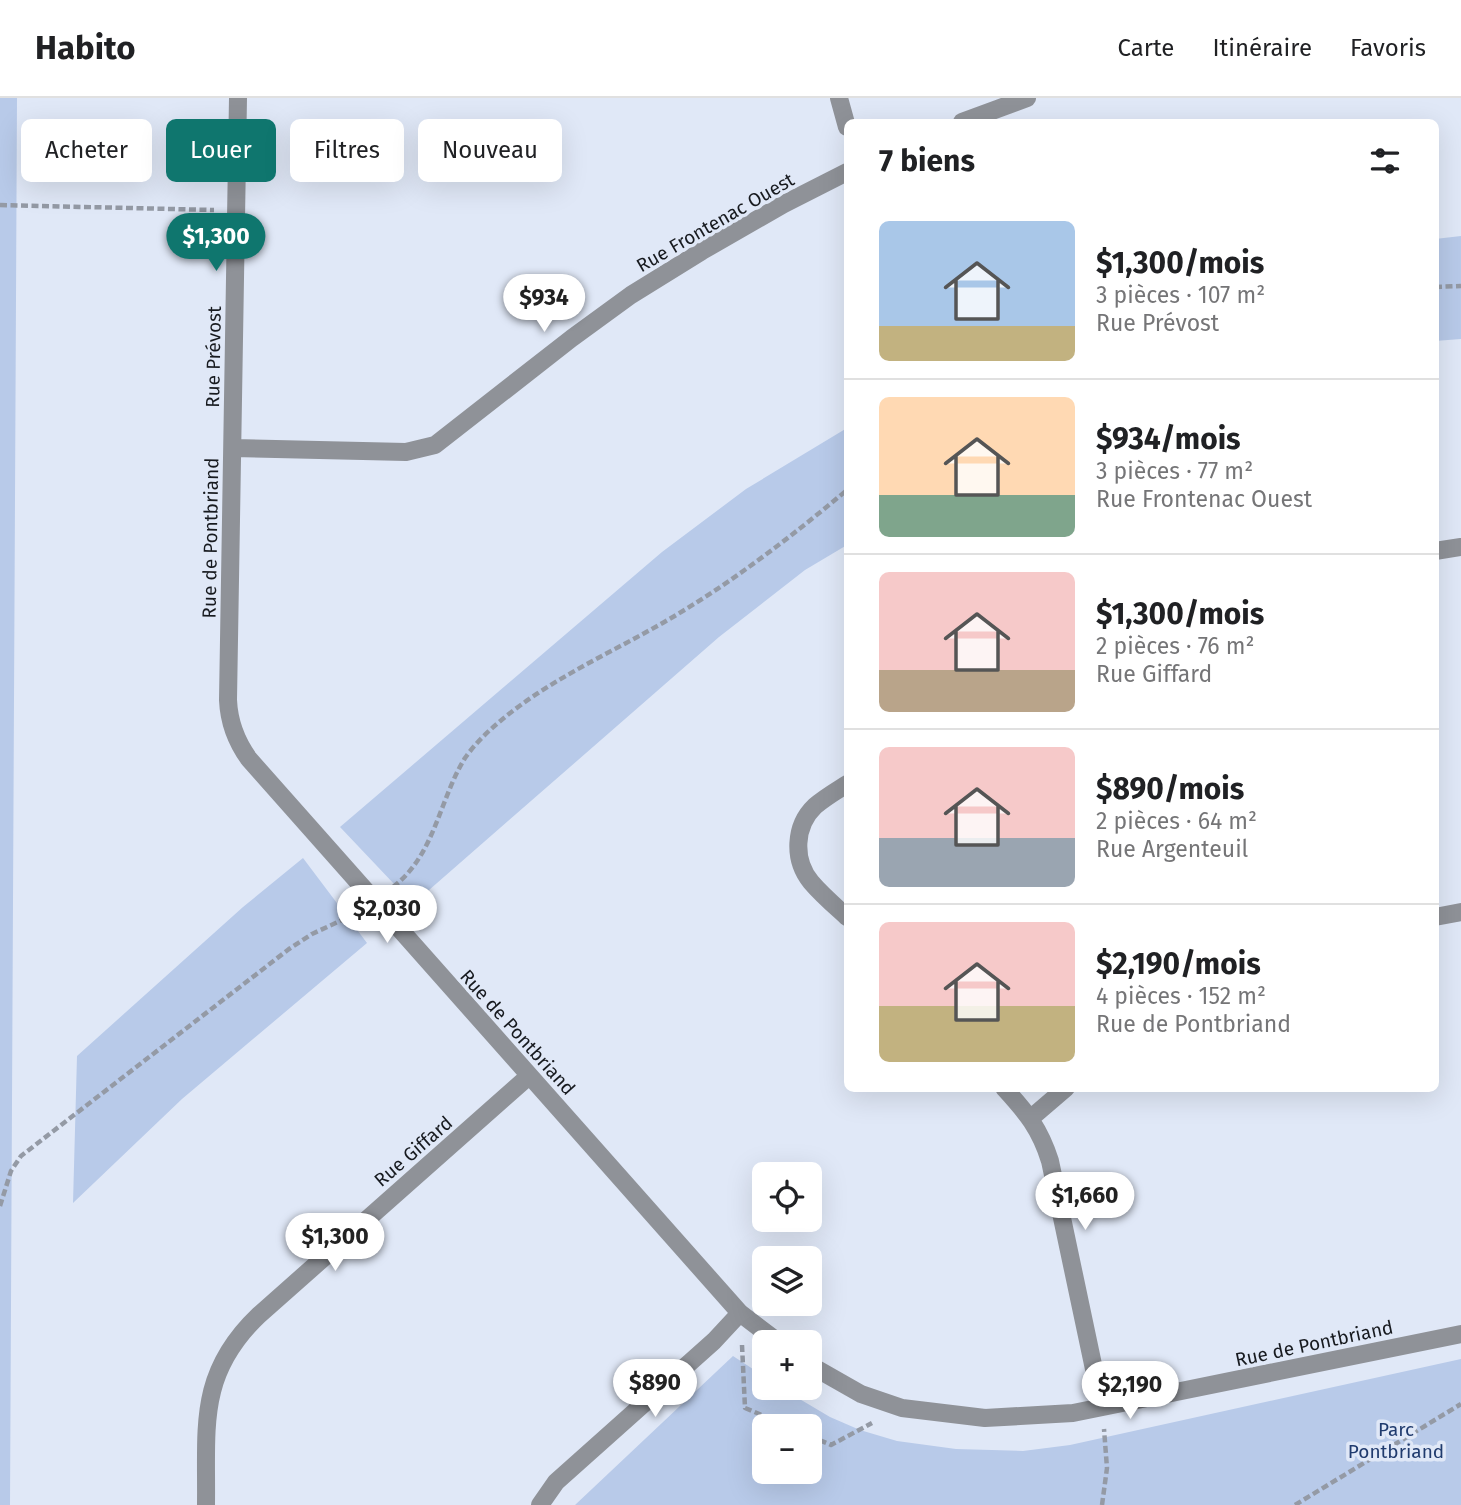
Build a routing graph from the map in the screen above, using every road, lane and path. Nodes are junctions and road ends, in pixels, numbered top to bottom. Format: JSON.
{"nodes":[{"id":1,"x":238,"y":98,"type":"edge"},
{"id":2,"x":839,"y":98,"type":"edge"},
{"id":3,"x":1027,"y":98,"type":"edge"},
{"id":4,"x":845,"y":119,"type":"edge"},
{"id":5,"x":970,"y":119,"type":"edge"},
{"id":6,"x":844,"y":174,"type":"edge"},
{"id":7,"x":0,"y":205,"type":"edge"},
{"id":8,"x":236,"y":210,"type":"junction"},
{"id":9,"x":1461,"y":286,"type":"edge"},
{"id":10,"x":1439,"y":287,"type":"edge"},
{"id":11,"x":233,"y":448,"type":"junction"},
{"id":12,"x":844,"y":492,"type":"edge"},
{"id":13,"x":1461,"y":547,"type":"edge"},
{"id":14,"x":1439,"y":550,"type":"edge"},
{"id":15,"x":844,"y":786,"type":"edge"},
{"id":16,"x":374,"y":901,"type":"junction"},
{"id":17,"x":1461,"y":912,"type":"edge"},
{"id":18,"x":844,"y":914,"type":"edge"},
{"id":19,"x":1439,"y":916,"type":"edge"},
{"id":20,"x":529,"y":1076,"type":"junction"},
{"id":21,"x":1008,"y":1092,"type":"edge"},
{"id":22,"x":1061,"y":1092,"type":"edge"},
{"id":23,"x":1031,"y":1118,"type":"junction"},
{"id":24,"x":0,"y":1206,"type":"edge"},
{"id":25,"x":740,"y":1313,"type":"junction"},
{"id":26,"x":762,"y":1330,"type":"edge"},
{"id":27,"x":1461,"y":1334,"type":"edge"},
{"id":28,"x":822,"y":1372,"type":"edge"},
{"id":29,"x":1461,"y":1404,"type":"edge"},
{"id":30,"x":1102,"y":1407,"type":"junction"},
{"id":31,"x":902,"y":1408,"type":"junction"},
{"id":32,"x":759,"y":1414,"type":"edge"},
{"id":33,"x":822,"y":1441,"type":"edge"},
{"id":34,"x":206,"y":1505,"type":"edge"},
{"id":35,"x":540,"y":1505,"type":"edge"},
{"id":36,"x":1102,"y":1505,"type":"edge"},
{"id":37,"x":1295,"y":1505,"type":"edge"}],
"edges":[{"from":1,"to":8,"type":"street","name":"Rue Prévost"},
{"from":2,"to":4,"type":"street"},
{"from":3,"to":5,"type":"street"},
{"from":6,"to":11,"type":"street","name":"Rue Frontenac Ouest"},
{"from":7,"to":8,"type":"path"},
{"from":8,"to":11,"type":"street","name":"Rue Prévost"},
{"from":9,"to":10,"type":"path"},
{"from":11,"to":16,"type":"street","name":"Rue de Pontbriand"},
{"from":12,"to":16,"type":"path"},
{"from":13,"to":14,"type":"street"},
{"from":15,"to":18,"type":"street"},
{"from":16,"to":20,"type":"street","name":"Rue de Pontbriand"},
{"from":16,"to":24,"type":"path"},
{"from":17,"to":19,"type":"street"},
{"from":20,"to":25,"type":"street","name":"Rue de Pontbriand"},
{"from":20,"to":34,"type":"street","name":"Rue Giffard"},
{"from":21,"to":23,"type":"street"},
{"from":22,"to":23,"type":"street"},
{"from":23,"to":30,"type":"street"},
{"from":25,"to":26,"type":"street","name":"Rue de Pontbriand"},
{"from":25,"to":32,"type":"path"},
{"from":25,"to":35,"type":"street"},
{"from":27,"to":30,"type":"street","name":"Rue de Pontbriand"},
{"from":28,"to":31,"type":"street","name":"Rue de Pontbriand"},
{"from":29,"to":37,"type":"path"},
{"from":30,"to":31,"type":"street","name":"Rue de Pontbriand"},
{"from":30,"to":36,"type":"path"},
{"from":31,"to":33,"type":"path"}]}
